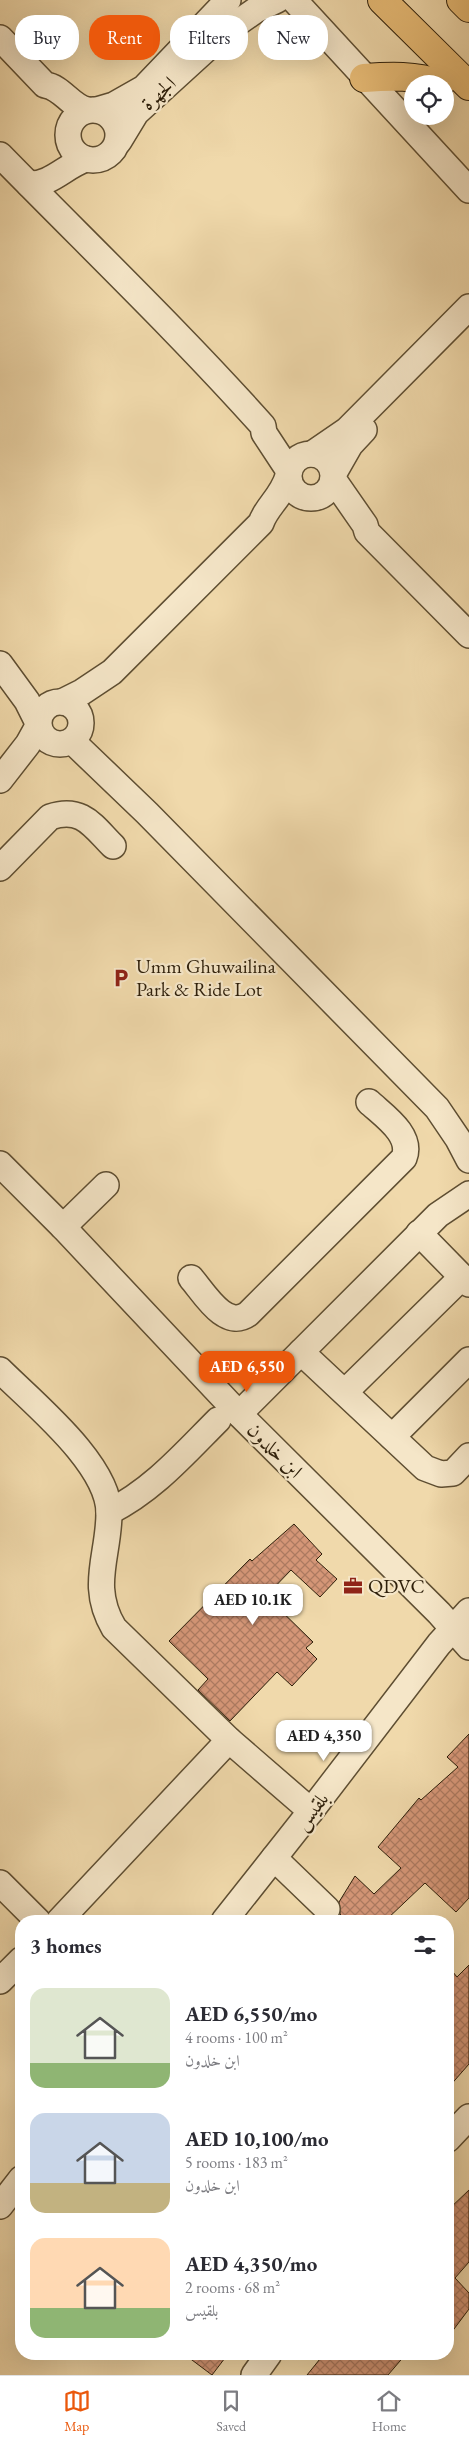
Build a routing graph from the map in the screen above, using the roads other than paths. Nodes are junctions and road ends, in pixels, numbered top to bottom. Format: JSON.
{"nodes":[{"id":1,"x":228,"y":0,"type":"edge"},
{"id":2,"x":277,"y":0,"type":"edge"},
{"id":3,"x":294,"y":0,"type":"edge"},
{"id":4,"x":382,"y":0,"type":"edge"},
{"id":5,"x":461,"y":0,"type":"edge"},
{"id":6,"x":469,"y":8,"type":"edge"},
{"id":7,"x":0,"y":38,"type":"edge"},
{"id":8,"x":404,"y":77,"type":"edge"},
{"id":9,"x":364,"y":78,"type":"junction"},
{"id":10,"x":45,"y":85,"type":"junction"},
{"id":11,"x":469,"y":86,"type":"edge"},
{"id":12,"x":454,"y":89,"type":"edge"},
{"id":13,"x":469,"y":94,"type":"edge"},
{"id":14,"x":92,"y":110,"type":"junction"},
{"id":15,"x":68,"y":134,"type":"junction"},
{"id":16,"x":119,"y":141,"type":"junction"},
{"id":17,"x":0,"y":155,"type":"edge"},
{"id":18,"x":86,"y":160,"type":"junction"},
{"id":19,"x":29,"y":184,"type":"junction"},
{"id":20,"x":469,"y":190,"type":"edge"},
{"id":21,"x":469,"y":308,"type":"edge"},
{"id":22,"x":469,"y":327,"type":"edge"},
{"id":23,"x":263,"y":426,"type":"junction"},
{"id":24,"x":312,"y":454,"type":"junction"},
{"id":25,"x":289,"y":474,"type":"junction"},
{"id":26,"x":333,"y":476,"type":"junction"},
{"id":27,"x":313,"y":498,"type":"junction"},
{"id":28,"x":261,"y":523,"type":"junction"},
{"id":29,"x":367,"y":532,"type":"junction"},
{"id":30,"x":469,"y":635,"type":"edge"},
{"id":31,"x":4,"y":667,"type":"edge"},
{"id":32,"x":112,"y":672,"type":"junction"},
{"id":33,"x":59,"y":702,"type":"junction"},
{"id":34,"x":38,"y":725,"type":"junction"},
{"id":35,"x":70,"y":736,"type":"junction"},
{"id":36,"x":3,"y":778,"type":"edge"},
{"id":37,"x":113,"y":846,"type":"dead end"},
{"id":38,"x":0,"y":868,"type":"edge"},
{"id":39,"x":369,"y":1102,"type":"dead end"},
{"id":40,"x":437,"y":1108,"type":"junction"},
{"id":41,"x":469,"y":1129,"type":"edge"},
{"id":42,"x":469,"y":1160,"type":"edge"},
{"id":43,"x":0,"y":1164,"type":"edge"},
{"id":44,"x":469,"y":1166,"type":"edge"},
{"id":45,"x":106,"y":1185,"type":"dead end"},
{"id":46,"x":469,"y":1194,"type":"edge"},
{"id":47,"x":438,"y":1215,"type":"junction"},
{"id":48,"x":63,"y":1227,"type":"junction"},
{"id":49,"x":419,"y":1233,"type":"junction"},
{"id":50,"x":190,"y":1278,"type":"dead end"},
{"id":51,"x":466,"y":1280,"type":"edge"},
{"id":52,"x":301,"y":1352,"type":"junction"},
{"id":53,"x":469,"y":1360,"type":"edge"},
{"id":54,"x":0,"y":1370,"type":"edge"},
{"id":55,"x":345,"y":1392,"type":"junction"},
{"id":56,"x":229,"y":1417,"type":"junction"},
{"id":57,"x":392,"y":1437,"type":"junction"},
{"id":58,"x":469,"y":1456,"type":"edge"},
{"id":59,"x":109,"y":1512,"type":"junction"},
{"id":60,"x":464,"y":1629,"type":"edge"},
{"id":61,"x":229,"y":1740,"type":"junction"},
{"id":62,"x":311,"y":1811,"type":"junction"},
{"id":63,"x":274,"y":1858,"type":"junction"},
{"id":64,"x":0,"y":1883,"type":"edge"},
{"id":65,"x":327,"y":1909,"type":"dead end"},
{"id":66,"x":32,"y":1915,"type":"edge"},
{"id":67,"x":65,"y":1915,"type":"edge"},
{"id":68,"x":229,"y":1915,"type":"edge"},
{"id":69,"x":15,"y":1966,"type":"edge"},
{"id":70,"x":0,"y":1981,"type":"edge"},
{"id":71,"x":469,"y":2117,"type":"edge"},
{"id":72,"x":454,"y":2133,"type":"edge"},
{"id":73,"x":265,"y":2360,"type":"edge"},
{"id":74,"x":254,"y":2375,"type":"edge"}],
"edges":[{"from":1,"to":14,"type":"street","name":"الجهرة"},
{"from":2,"to":16,"type":"street","name":"الجهرة"},
{"from":3,"to":9,"type":"street"},
{"from":4,"to":11,"type":"main road"},
{"from":5,"to":6,"type":"main road"},
{"from":7,"to":10,"type":"street"},
{"from":8,"to":9,"type":"main road"},
{"from":9,"to":20,"type":"street"},
{"from":10,"to":14,"type":"street"},
{"from":10,"to":15,"type":"street"},
{"from":12,"to":13,"type":"main road"},
{"from":14,"to":15,"type":"street"},
{"from":14,"to":16,"type":"street"},
{"from":15,"to":18,"type":"street"},
{"from":15,"to":19,"type":"street"},
{"from":16,"to":18,"type":"street"},
{"from":17,"to":19,"type":"street"},
{"from":18,"to":19,"type":"street"},
{"from":19,"to":23,"type":"street"},
{"from":21,"to":24,"type":"street"},
{"from":22,"to":26,"type":"street"},
{"from":23,"to":24,"type":"street"},
{"from":23,"to":25,"type":"street"},
{"from":24,"to":25,"type":"street"},
{"from":24,"to":26,"type":"street"},
{"from":25,"to":27,"type":"street"},
{"from":25,"to":28,"type":"street"},
{"from":26,"to":27,"type":"street"},
{"from":26,"to":29,"type":"street"},
{"from":27,"to":28,"type":"street"},
{"from":27,"to":29,"type":"street"},
{"from":28,"to":32,"type":"street"},
{"from":29,"to":30,"type":"street"},
{"from":31,"to":33,"type":"street"},
{"from":31,"to":34,"type":"street"},
{"from":32,"to":33,"type":"street"},
{"from":32,"to":35,"type":"street"},
{"from":33,"to":34,"type":"street"},
{"from":33,"to":35,"type":"street"},
{"from":34,"to":35,"type":"street"},
{"from":34,"to":36,"type":"street"},
{"from":35,"to":36,"type":"street"},
{"from":35,"to":40,"type":"street"},
{"from":37,"to":38,"type":"street"},
{"from":39,"to":50,"type":"street"},
{"from":40,"to":41,"type":"street"},
{"from":40,"to":42,"type":"street"},
{"from":43,"to":48,"type":"street","name":"ابن خلدون"},
{"from":44,"to":47,"type":"street"},
{"from":45,"to":48,"type":"street"},
{"from":46,"to":47,"type":"street"},
{"from":47,"to":49,"type":"street"},
{"from":48,"to":56,"type":"street","name":"ابن خلدون"},
{"from":49,"to":51,"type":"street"},
{"from":49,"to":52,"type":"street"},
{"from":51,"to":55,"type":"street"},
{"from":52,"to":55,"type":"street"},
{"from":52,"to":56,"type":"street"},
{"from":53,"to":57,"type":"street"},
{"from":54,"to":59,"type":"street"},
{"from":55,"to":57,"type":"street"},
{"from":56,"to":59,"type":"street"},
{"from":56,"to":60,"type":"street","name":"ابن خلدون"},
{"from":57,"to":58,"type":"street"},
{"from":59,"to":61,"type":"street"},
{"from":60,"to":62,"type":"street","name":"بلقيس"},
{"from":61,"to":62,"type":"street"},
{"from":61,"to":67,"type":"street"},
{"from":62,"to":63,"type":"street","name":"بلقيس"},
{"from":63,"to":65,"type":"street"},
{"from":63,"to":68,"type":"street","name":"بلقيس"},
{"from":64,"to":66,"type":"street"},
{"from":69,"to":70,"type":"street"},
{"from":71,"to":72,"type":"street"},
{"from":73,"to":74,"type":"street"}]}
